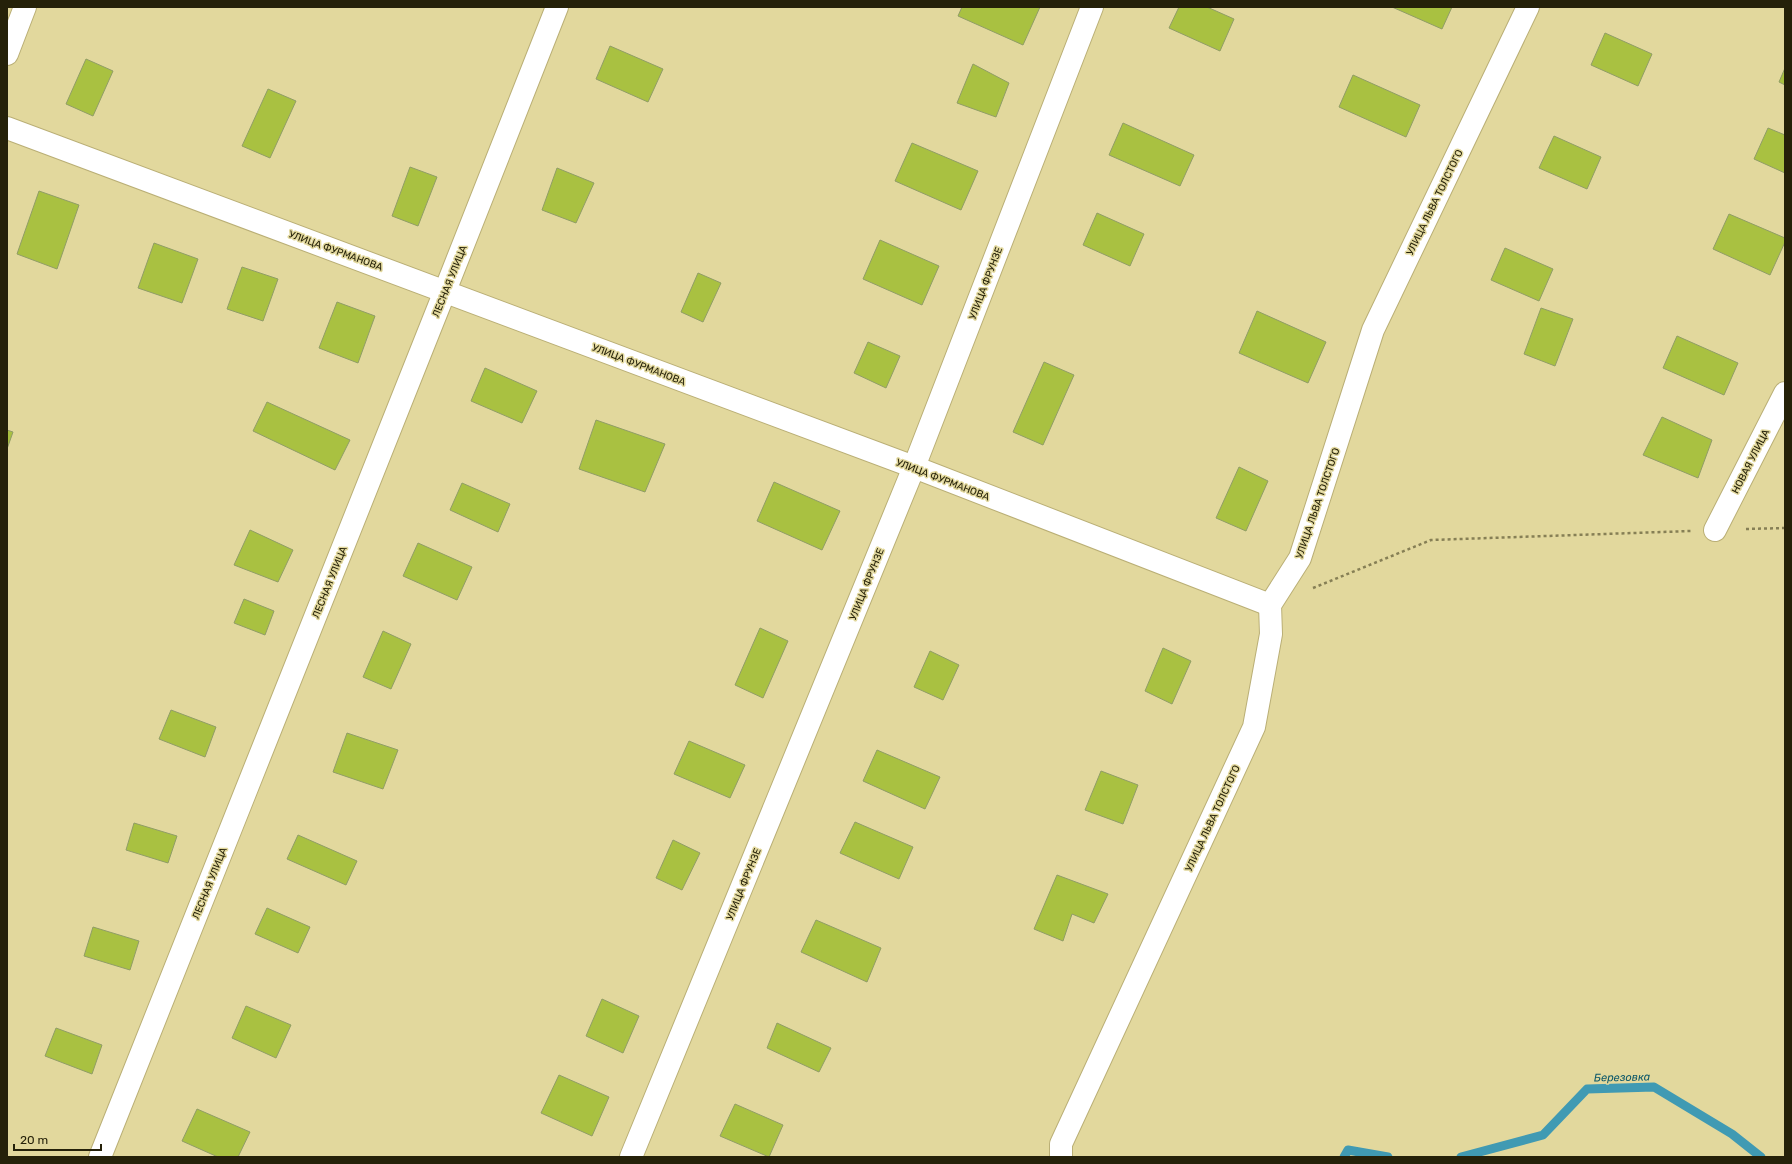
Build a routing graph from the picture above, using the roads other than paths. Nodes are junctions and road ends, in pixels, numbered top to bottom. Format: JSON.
{"nodes":[{"id":1,"x":25,"y":7,"type":"edge"},
{"id":2,"x":556,"y":7,"type":"edge"},
{"id":3,"x":1092,"y":7,"type":"edge"},
{"id":4,"x":1528,"y":7,"type":"edge"},
{"id":5,"x":7,"y":54,"type":"edge"},
{"id":6,"x":7,"y":128,"type":"edge"},
{"id":7,"x":446,"y":291,"type":"junction"},
{"id":8,"x":1785,"y":393,"type":"edge"},
{"id":9,"x":914,"y":467,"type":"junction"},
{"id":10,"x":1715,"y":530,"type":"road end"},
{"id":11,"x":1270,"y":604,"type":"junction"},
{"id":12,"x":100,"y":1157,"type":"edge"},
{"id":13,"x":631,"y":1157,"type":"edge"},
{"id":14,"x":1061,"y":1157,"type":"edge"}],
"edges":[{"from":1,"to":5,"type":"street"},
{"from":2,"to":7,"type":"street","name":"ЛЕСНАЯ УЛИЦА"},
{"from":3,"to":9,"type":"street","name":"УЛИЦА ФРУНЗЕ"},
{"from":4,"to":11,"type":"street","name":"УЛИЦА ЛЬВА ТОЛСТОГО"},
{"from":6,"to":7,"type":"street","name":"УЛИЦА ФУРМАНОВА"},
{"from":7,"to":9,"type":"street","name":"УЛИЦА ФУРМАНОВА"},
{"from":7,"to":12,"type":"street","name":"ЛЕСНАЯ УЛИЦА"},
{"from":8,"to":10,"type":"street","name":"НОВАЯ УЛИЦА"},
{"from":9,"to":11,"type":"street","name":"УЛИЦА ФУРМАНОВА"},
{"from":9,"to":13,"type":"street","name":"УЛИЦА ФРУНЗЕ"},
{"from":11,"to":14,"type":"street","name":"УЛИЦА ЛЬВА ТОЛСТОГО"}]}
